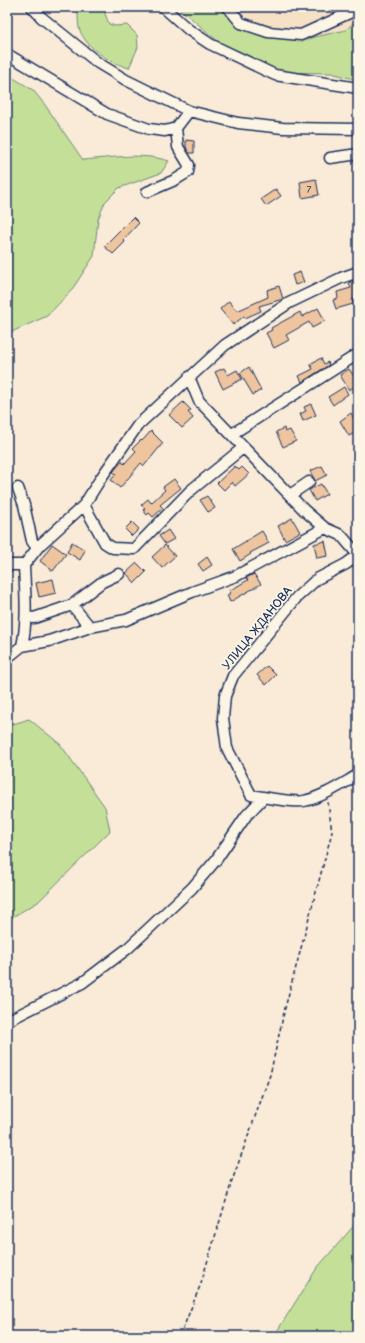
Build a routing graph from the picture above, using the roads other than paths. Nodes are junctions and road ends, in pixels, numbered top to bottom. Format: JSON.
{"nodes":[{"id":1,"x":32,"y":7,"type":"edge"},
{"id":2,"x":163,"y":7,"type":"edge"},
{"id":3,"x":228,"y":7,"type":"edge"},
{"id":4,"x":358,"y":9,"type":"edge"},
{"id":5,"x":7,"y":54,"type":"edge"},
{"id":6,"x":358,"y":88,"type":"edge"},
{"id":7,"x":189,"y":112,"type":"junction"},
{"id":8,"x":176,"y":128,"type":"junction"},
{"id":9,"x":358,"y":129,"type":"edge"},
{"id":10,"x":358,"y":154,"type":"edge"},
{"id":11,"x":330,"y":158,"type":"dead end"},
{"id":12,"x":147,"y":192,"type":"dead end"},
{"id":13,"x":358,"y":272,"type":"edge"},
{"id":14,"x":358,"y":354,"type":"edge"},
{"id":15,"x":189,"y":377,"type":"junction"},
{"id":16,"x":232,"y":434,"type":"junction"},
{"id":17,"x":244,"y":447,"type":"junction"},
{"id":18,"x":309,"y":482,"type":"dead end"},
{"id":19,"x":18,"y":488,"type":"dead end"},
{"id":20,"x":290,"y":495,"type":"junction"},
{"id":21,"x":84,"y":505,"type":"junction"},
{"id":22,"x":325,"y":528,"type":"junction"},
{"id":23,"x":37,"y":548,"type":"junction"},
{"id":24,"x":356,"y":558,"type":"edge"},
{"id":25,"x":7,"y":565,"type":"edge"},
{"id":26,"x":24,"y":565,"type":"junction"},
{"id":27,"x":119,"y":574,"type":"dead end"},
{"id":28,"x":72,"y":605,"type":"junction"},
{"id":29,"x":26,"y":617,"type":"junction"},
{"id":30,"x":90,"y":627,"type":"junction"},
{"id":31,"x":22,"y":646,"type":"junction"},
{"id":32,"x":7,"y":658,"type":"edge"},
{"id":33,"x":358,"y":775,"type":"edge"},
{"id":34,"x":263,"y":798,"type":"junction"},
{"id":35,"x":7,"y":1021,"type":"edge"}],
"edges":[{"from":1,"to":7,"type":"street"},
{"from":2,"to":6,"type":"street"},
{"from":3,"to":4,"type":"street"},
{"from":5,"to":8,"type":"street"},
{"from":7,"to":8,"type":"street"},
{"from":7,"to":9,"type":"street"},
{"from":8,"to":12,"type":"street"},
{"from":10,"to":11,"type":"street"},
{"from":13,"to":15,"type":"street"},
{"from":14,"to":16,"type":"street"},
{"from":15,"to":16,"type":"street"},
{"from":15,"to":21,"type":"street"},
{"from":16,"to":17,"type":"street"},
{"from":17,"to":20,"type":"street"},
{"from":17,"to":21,"type":"street"},
{"from":18,"to":20,"type":"street"},
{"from":19,"to":23,"type":"street"},
{"from":20,"to":22,"type":"street"},
{"from":21,"to":23,"type":"street"},
{"from":22,"to":24,"type":"street"},
{"from":22,"to":30,"type":"street"},
{"from":23,"to":26,"type":"street"},
{"from":24,"to":34,"type":"street","name":"УЛИЦА ЖДАНОВА"},
{"from":25,"to":26,"type":"street"},
{"from":26,"to":29,"type":"street"},
{"from":27,"to":28,"type":"street"},
{"from":28,"to":29,"type":"street"},
{"from":28,"to":30,"type":"street"},
{"from":29,"to":31,"type":"street"},
{"from":30,"to":31,"type":"street"},
{"from":31,"to":32,"type":"street"},
{"from":33,"to":34,"type":"street","name":"УЛИЦА ЖДАНОВА"},
{"from":34,"to":35,"type":"street"}]}
